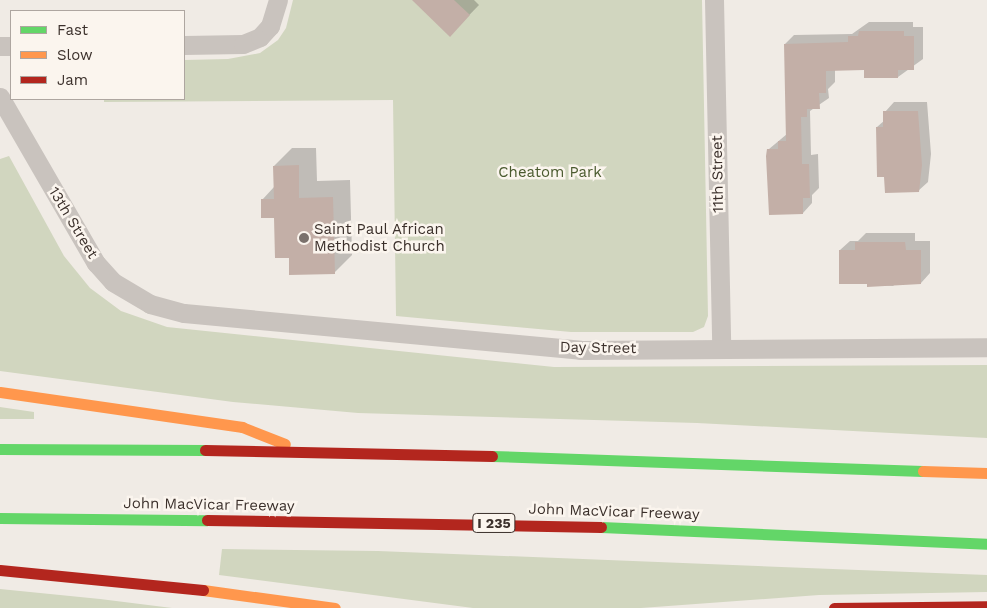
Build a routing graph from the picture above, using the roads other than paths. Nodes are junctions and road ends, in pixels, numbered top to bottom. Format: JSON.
{"nodes":[{"id":1,"x":278,"y":0,"type":"edge"},
{"id":2,"x":714,"y":0,"type":"edge"},
{"id":3,"x":185,"y":45,"type":"edge"},
{"id":4,"x":0,"y":97,"type":"edge"},
{"id":5,"x":210,"y":317,"type":"joint"},
{"id":6,"x":721,"y":348,"type":"junction"},
{"id":7,"x":987,"y":348,"type":"edge"},
{"id":8,"x":0,"y":392,"type":"edge"},
{"id":9,"x":0,"y":448,"type":"edge"},
{"id":10,"x":300,"y":450,"type":"junction"},
{"id":11,"x":987,"y":466,"type":"edge"},
{"id":12,"x":944,"y":471,"type":"junction"},
{"id":13,"x":987,"y":473,"type":"edge"},
{"id":14,"x":0,"y":518,"type":"edge"},
{"id":15,"x":987,"y":544,"type":"edge"},
{"id":16,"x":0,"y":570,"type":"edge"},
{"id":17,"x":987,"y":606,"type":"edge"},
{"id":18,"x":335,"y":608,"type":"edge"},
{"id":19,"x":834,"y":608,"type":"edge"}],
"edges":[{"from":1,"to":3,"type":"street"},
{"from":2,"to":6,"type":"street","name":"11th Street"},
{"from":4,"to":5,"type":"street","name":"13th Street"},
{"from":5,"to":6,"type":"street","name":"Day Street"},
{"from":6,"to":7,"type":"street","name":"Day Street"},
{"from":8,"to":10,"type":"highway"},
{"from":9,"to":10,"type":"highway"},
{"from":10,"to":12,"type":"highway"},
{"from":11,"to":12,"type":"highway"},
{"from":12,"to":13,"type":"highway"},
{"from":14,"to":15,"type":"highway","name":"John MacVicar Freeway","number":"I 235"},
{"from":16,"to":18,"type":"highway"},
{"from":17,"to":19,"type":"highway"}]}
